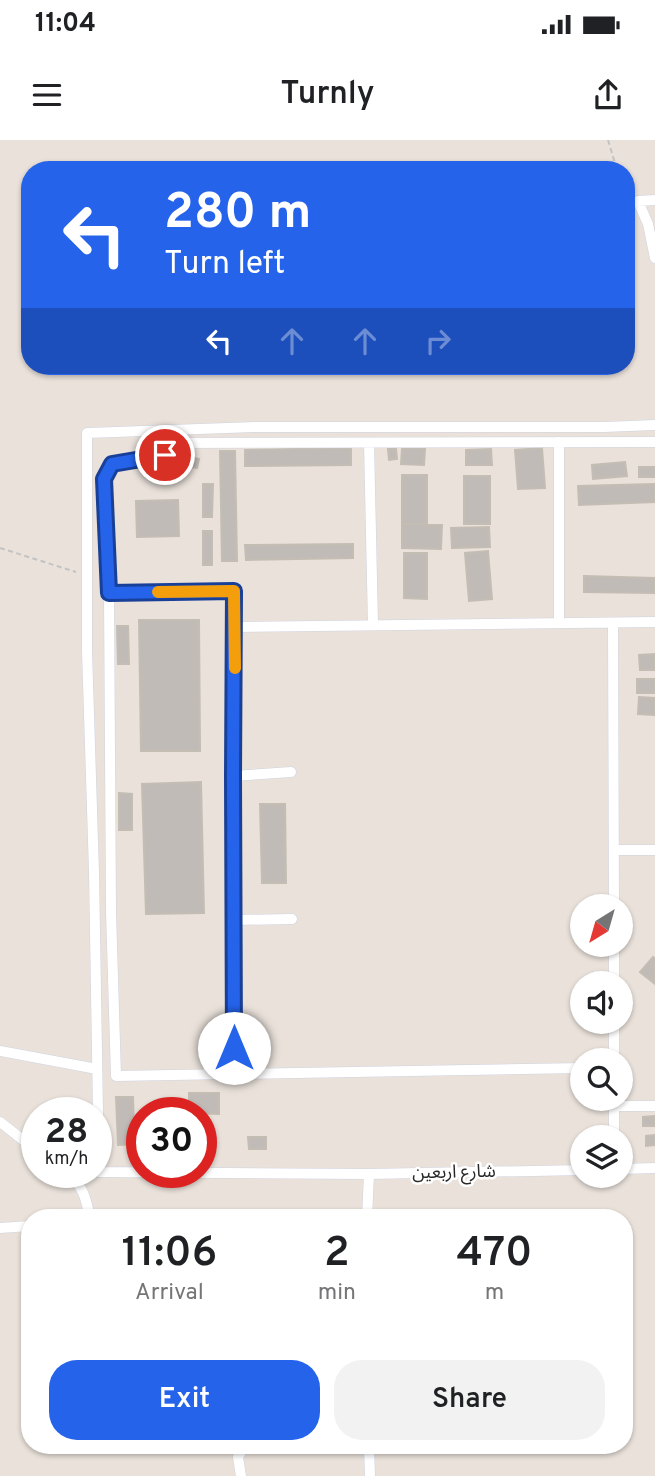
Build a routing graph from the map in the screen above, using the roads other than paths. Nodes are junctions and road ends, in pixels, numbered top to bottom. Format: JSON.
{"nodes":[{"id":1,"x":655,"y":200,"type":"edge"},
{"id":2,"x":655,"y":258,"type":"edge"},
{"id":3,"x":655,"y":425,"type":"edge"},
{"id":4,"x":559,"y":442,"type":"junction"},
{"id":5,"x":655,"y":442,"type":"edge"},
{"id":6,"x":369,"y":443,"type":"junction"},
{"id":7,"x":109,"y":593,"type":"junction"},
{"id":8,"x":655,"y":622,"type":"edge"},
{"id":9,"x":559,"y":623,"type":"junction"},
{"id":10,"x":613,"y":623,"type":"junction"},
{"id":11,"x":373,"y":625,"type":"junction"},
{"id":12,"x":235,"y":627,"type":"junction"},
{"id":13,"x":291,"y":772,"type":"dead end"},
{"id":14,"x":233,"y":776,"type":"junction"},
{"id":15,"x":615,"y":850,"type":"junction"},
{"id":16,"x":655,"y":850,"type":"edge"},
{"id":17,"x":614,"y":894,"type":"edge"},
{"id":18,"x":292,"y":919,"type":"dead end"},
{"id":19,"x":233,"y":920,"type":"junction"},
{"id":20,"x":0,"y":1051,"type":"edge"},
{"id":21,"x":570,"y":1068,"type":"edge"},
{"id":22,"x":97,"y":1069,"type":"junction"},
{"id":23,"x":234,"y":1074,"type":"junction"},
{"id":24,"x":633,"y":1104,"type":"edge"},
{"id":25,"x":655,"y":1106,"type":"edge"},
{"id":26,"x":0,"y":1122,"type":"edge"},
{"id":27,"x":21,"y":1138,"type":"edge"},
{"id":28,"x":655,"y":1168,"type":"edge"},
{"id":29,"x":633,"y":1169,"type":"edge"},
{"id":30,"x":570,"y":1170,"type":"edge"},
{"id":31,"x":369,"y":1174,"type":"junction"},
{"id":32,"x":81,"y":1188,"type":"edge"},
{"id":33,"x":88,"y":1209,"type":"edge"},
{"id":34,"x":367,"y":1209,"type":"edge"},
{"id":35,"x":21,"y":1227,"type":"edge"},
{"id":36,"x":0,"y":1228,"type":"edge"},
{"id":37,"x":240,"y":1454,"type":"edge"},
{"id":38,"x":369,"y":1454,"type":"edge"},
{"id":39,"x":241,"y":1476,"type":"edge"},
{"id":40,"x":370,"y":1476,"type":"edge"}],
"edges":[{"from":1,"to":2,"type":"street"},
{"from":3,"to":22,"type":"street"},
{"from":4,"to":5,"type":"street"},
{"from":4,"to":6,"type":"street"},
{"from":4,"to":9,"type":"street"},
{"from":6,"to":7,"type":"street"},
{"from":6,"to":11,"type":"street"},
{"from":7,"to":12,"type":"street"},
{"from":7,"to":23,"type":"street"},
{"from":8,"to":10,"type":"street"},
{"from":9,"to":10,"type":"street"},
{"from":9,"to":11,"type":"street"},
{"from":10,"to":15,"type":"street"},
{"from":11,"to":12,"type":"street"},
{"from":12,"to":14,"type":"street"},
{"from":13,"to":14,"type":"street"},
{"from":14,"to":19,"type":"street"},
{"from":15,"to":16,"type":"street"},
{"from":15,"to":17,"type":"street"},
{"from":18,"to":19,"type":"street"},
{"from":19,"to":23,"type":"street"},
{"from":20,"to":22,"type":"street"},
{"from":21,"to":23,"type":"street"},
{"from":22,"to":31,"type":"street","name":"شارع اربعين"},
{"from":24,"to":25,"type":"street"},
{"from":26,"to":27,"type":"street"},
{"from":28,"to":29,"type":"street"},
{"from":30,"to":31,"type":"street","name":"شارع اربعين"},
{"from":31,"to":34,"type":"street"},
{"from":32,"to":33,"type":"street"},
{"from":35,"to":36,"type":"street"},
{"from":37,"to":39,"type":"street"},
{"from":38,"to":40,"type":"street"}]}
